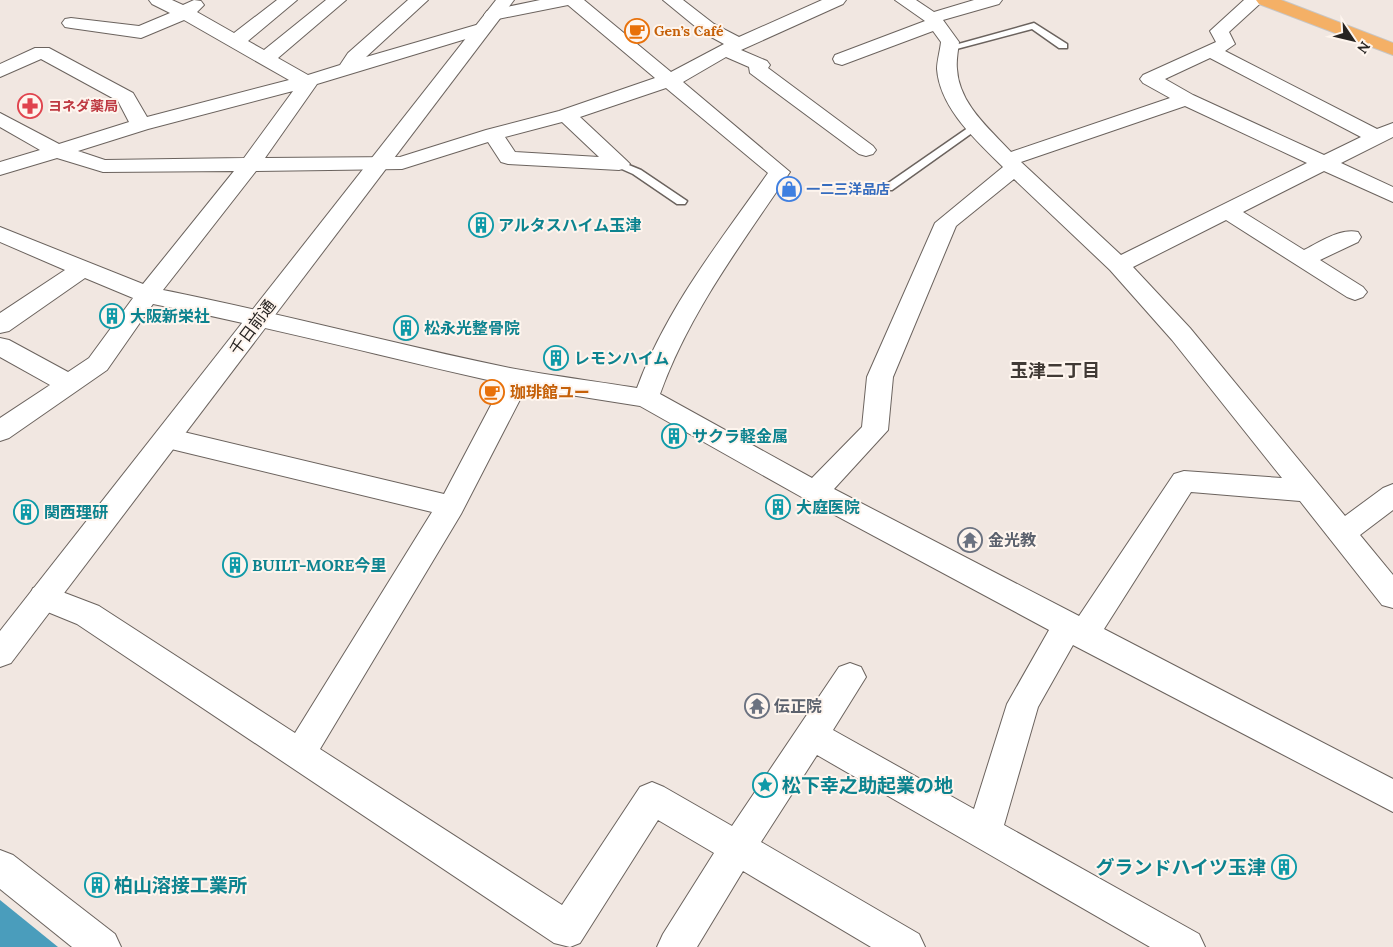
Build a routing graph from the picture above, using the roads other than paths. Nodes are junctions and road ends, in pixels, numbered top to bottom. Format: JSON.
{"nodes":[{"id":1,"x":158,"y":0,"type":"edge"},
{"id":2,"x":202,"y":0,"type":"edge"},
{"id":3,"x":288,"y":0,"type":"edge"},
{"id":4,"x":338,"y":0,"type":"edge"},
{"id":5,"x":420,"y":0,"type":"edge"},
{"id":6,"x":566,"y":0,"type":"edge"},
{"id":7,"x":573,"y":0,"type":"edge"},
{"id":8,"x":672,"y":0,"type":"edge"},
{"id":9,"x":837,"y":0,"type":"edge"},
{"id":10,"x":904,"y":0,"type":"edge"},
{"id":11,"x":993,"y":0,"type":"edge"},
{"id":12,"x":1255,"y":0,"type":"edge"},
{"id":13,"x":1265,"y":0,"type":"edge"},
{"id":14,"x":185,"y":12,"type":"junction"},
{"id":15,"x":494,"y":14,"type":"edge"},
{"id":16,"x":933,"y":21,"type":"junction"},
{"id":17,"x":71,"y":23,"type":"dead end"},
{"id":18,"x":236,"y":41,"type":"junction"},
{"id":19,"x":1063,"y":46,"type":"dead end"},
{"id":20,"x":732,"y":47,"type":"junction"},
{"id":21,"x":949,"y":48,"type":"junction"},
{"id":22,"x":1393,"y":49,"type":"edge"},
{"id":23,"x":1212,"y":52,"type":"junction"},
{"id":24,"x":266,"y":58,"type":"junction"},
{"id":25,"x":842,"y":59,"type":"dead end"},
{"id":26,"x":347,"y":68,"type":"junction"},
{"id":27,"x":0,"y":71,"type":"edge"},
{"id":28,"x":306,"y":80,"type":"junction"},
{"id":29,"x":669,"y":80,"type":"junction"},
{"id":30,"x":1186,"y":99,"type":"junction"},
{"id":31,"x":566,"y":115,"type":"junction"},
{"id":32,"x":0,"y":119,"type":"edge"},
{"id":33,"x":141,"y":125,"type":"junction"},
{"id":34,"x":975,"y":126,"type":"junction"},
{"id":35,"x":1385,"y":133,"type":"edge"},
{"id":36,"x":493,"y":134,"type":"junction"},
{"id":37,"x":866,"y":150,"type":"dead end"},
{"id":38,"x":59,"y":152,"type":"junction"},
{"id":39,"x":1324,"y":162,"type":"junction"},
{"id":40,"x":378,"y":164,"type":"junction"},
{"id":41,"x":618,"y":164,"type":"junction"},
{"id":42,"x":1011,"y":164,"type":"junction"},
{"id":43,"x":250,"y":165,"type":"junction"},
{"id":44,"x":0,"y":170,"type":"edge"},
{"id":45,"x":888,"y":188,"type":"dead end"},
{"id":46,"x":1393,"y":194,"type":"edge"},
{"id":47,"x":681,"y":200,"type":"dead end"},
{"id":48,"x":1225,"y":210,"type":"junction"},
{"id":49,"x":0,"y":234,"type":"edge"},
{"id":50,"x":1350,"y":237,"type":"dead end"},
{"id":51,"x":1303,"y":259,"type":"junction"},
{"id":52,"x":1118,"y":264,"type":"junction"},
{"id":53,"x":82,"y":269,"type":"junction"},
{"id":54,"x":1354,"y":292,"type":"dead end"},
{"id":55,"x":147,"y":295,"type":"junction"},
{"id":56,"x":259,"y":317,"type":"junction"},
{"id":57,"x":0,"y":325,"type":"edge"},
{"id":58,"x":0,"y":346,"type":"edge"},
{"id":59,"x":512,"y":377,"type":"junction"},
{"id":60,"x":69,"y":384,"type":"junction"},
{"id":61,"x":646,"y":398,"type":"junction"},
{"id":62,"x":4,"y":423,"type":"edge"},
{"id":63,"x":167,"y":438,"type":"junction"},
{"id":64,"x":1308,"y":491,"type":"junction"},
{"id":65,"x":815,"y":492,"type":"junction"},
{"id":66,"x":1393,"y":495,"type":"edge"},
{"id":67,"x":450,"y":506,"type":"junction"},
{"id":68,"x":1342,"y":533,"type":"junction"},
{"id":69,"x":44,"y":596,"type":"junction"},
{"id":70,"x":1393,"y":596,"type":"edge"},
{"id":71,"x":1076,"y":630,"type":"junction"},
{"id":72,"x":0,"y":654,"type":"edge"},
{"id":73,"x":850,"y":678,"type":"dead end"},
{"id":74,"x":811,"y":735,"type":"junction"},
{"id":75,"x":299,"y":755,"type":"junction"},
{"id":76,"x":1393,"y":796,"type":"edge"},
{"id":77,"x":984,"y":833,"type":"junction"},
{"id":78,"x":737,"y":848,"type":"junction"},
{"id":79,"x":0,"y":867,"type":"edge"},
{"id":80,"x":102,"y":947,"type":"edge"},
{"id":81,"x":676,"y":947,"type":"edge"},
{"id":82,"x":906,"y":947,"type":"edge"},
{"id":83,"x":1186,"y":947,"type":"edge"}],
"edges":[{"from":1,"to":14,"type":"street"},
{"from":2,"to":14,"type":"street"},
{"from":3,"to":18,"type":"street"},
{"from":4,"to":24,"type":"street"},
{"from":5,"to":26,"type":"street"},
{"from":6,"to":15,"type":"street"},
{"from":7,"to":29,"type":"street"},
{"from":8,"to":20,"type":"street"},
{"from":9,"to":20,"type":"street"},
{"from":10,"to":16,"type":"street"},
{"from":11,"to":16,"type":"street"},
{"from":12,"to":23,"type":"street"},
{"from":13,"to":22,"type":"main road"},
{"from":14,"to":17,"type":"street"},
{"from":14,"to":18,"type":"street"},
{"from":15,"to":26,"type":"street"},
{"from":15,"to":40,"type":"street","name":"千日前通"},
{"from":16,"to":21,"type":"street"},
{"from":16,"to":25,"type":"street"},
{"from":18,"to":24,"type":"street"},
{"from":19,"to":21,"type":"lane"},
{"from":20,"to":29,"type":"street"},
{"from":20,"to":37,"type":"street"},
{"from":21,"to":34,"type":"street"},
{"from":23,"to":30,"type":"street"},
{"from":23,"to":35,"type":"street"},
{"from":24,"to":28,"type":"street"},
{"from":26,"to":28,"type":"street"},
{"from":27,"to":33,"type":"street"},
{"from":28,"to":33,"type":"street"},
{"from":28,"to":43,"type":"street"},
{"from":29,"to":31,"type":"street"},
{"from":29,"to":61,"type":"street"},
{"from":30,"to":39,"type":"street"},
{"from":30,"to":42,"type":"street"},
{"from":31,"to":36,"type":"street"},
{"from":31,"to":41,"type":"street"},
{"from":32,"to":38,"type":"street"},
{"from":33,"to":38,"type":"street"},
{"from":34,"to":42,"type":"street"},
{"from":34,"to":45,"type":"lane"},
{"from":35,"to":39,"type":"street"},
{"from":36,"to":40,"type":"street"},
{"from":36,"to":41,"type":"street"},
{"from":38,"to":43,"type":"street"},
{"from":38,"to":44,"type":"street"},
{"from":39,"to":46,"type":"street"},
{"from":39,"to":48,"type":"street"},
{"from":40,"to":43,"type":"street"},
{"from":40,"to":56,"type":"street","name":"千日前通"},
{"from":41,"to":47,"type":"lane"},
{"from":42,"to":52,"type":"street"},
{"from":42,"to":65,"type":"street"},
{"from":43,"to":55,"type":"street"},
{"from":48,"to":51,"type":"street"},
{"from":48,"to":52,"type":"street"},
{"from":49,"to":53,"type":"street"},
{"from":50,"to":51,"type":"street"},
{"from":51,"to":54,"type":"street"},
{"from":52,"to":64,"type":"street"},
{"from":53,"to":55,"type":"street"},
{"from":53,"to":57,"type":"street"},
{"from":55,"to":56,"type":"street"},
{"from":55,"to":60,"type":"street"},
{"from":56,"to":59,"type":"street"},
{"from":56,"to":63,"type":"street","name":"千日前通"},
{"from":58,"to":60,"type":"street"},
{"from":59,"to":61,"type":"street"},
{"from":59,"to":67,"type":"street"},
{"from":60,"to":62,"type":"street"},
{"from":61,"to":65,"type":"street"},
{"from":63,"to":67,"type":"street"},
{"from":63,"to":69,"type":"street","name":"千日前通"},
{"from":64,"to":68,"type":"street"},
{"from":64,"to":71,"type":"street"},
{"from":65,"to":71,"type":"street"},
{"from":66,"to":68,"type":"street"},
{"from":67,"to":75,"type":"street"},
{"from":68,"to":70,"type":"street"},
{"from":69,"to":72,"type":"street","name":"千日前通"},
{"from":69,"to":75,"type":"street"},
{"from":71,"to":76,"type":"street"},
{"from":71,"to":77,"type":"street"},
{"from":73,"to":74,"type":"street"},
{"from":74,"to":77,"type":"street"},
{"from":74,"to":78,"type":"street"},
{"from":75,"to":78,"type":"street"},
{"from":77,"to":83,"type":"street"},
{"from":78,"to":81,"type":"street"},
{"from":78,"to":82,"type":"street"},
{"from":79,"to":80,"type":"street"}]}
